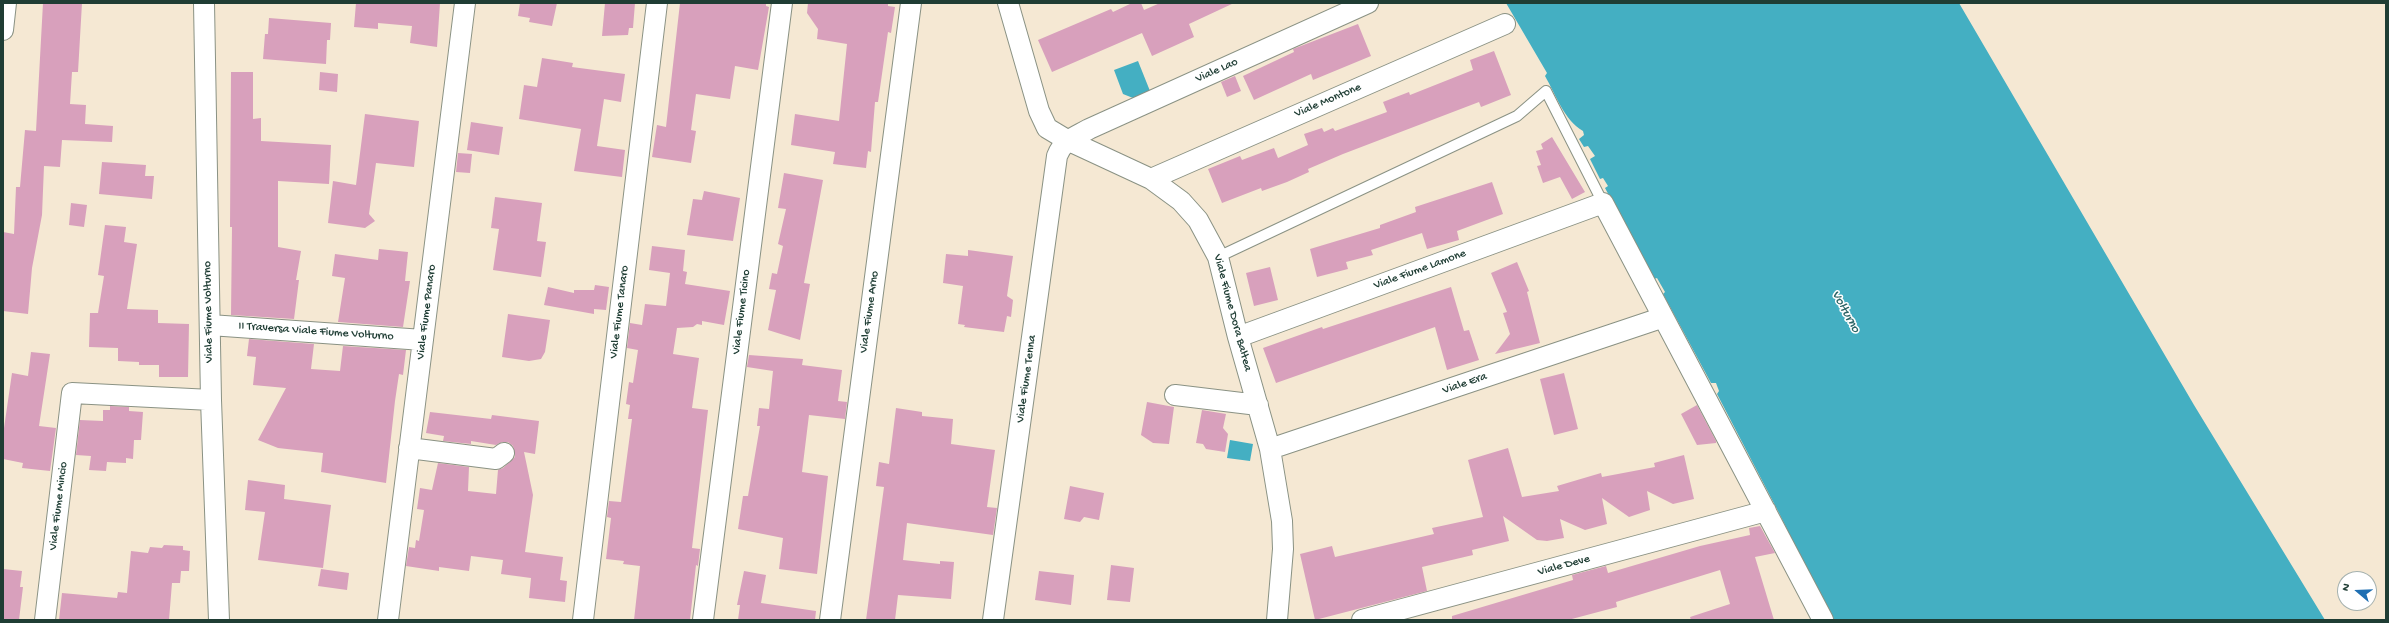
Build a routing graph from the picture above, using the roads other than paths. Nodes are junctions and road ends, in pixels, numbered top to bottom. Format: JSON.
{"nodes":[{"id":1,"x":6,"y":3,"type":"edge"},
{"id":2,"x":204,"y":3,"type":"edge"},
{"id":3,"x":466,"y":3,"type":"edge"},
{"id":4,"x":657,"y":3,"type":"edge"},
{"id":5,"x":782,"y":3,"type":"edge"},
{"id":6,"x":911,"y":3,"type":"edge"},
{"id":7,"x":1008,"y":3,"type":"edge"},
{"id":8,"x":1368,"y":3,"type":"edge"},
{"id":9,"x":1505,"y":24,"type":"dead end"},
{"id":10,"x":3,"y":30,"type":"edge"},
{"id":11,"x":1067,"y":140,"type":"junction"},
{"id":12,"x":1151,"y":179,"type":"junction"},
{"id":13,"x":1603,"y":203,"type":"junction"},
{"id":14,"x":1218,"y":257,"type":"junction"},
{"id":15,"x":1661,"y":318,"type":"junction"},
{"id":16,"x":210,"y":325,"type":"junction"},
{"id":17,"x":1238,"y":337,"type":"junction"},
{"id":18,"x":423,"y":340,"type":"junction"},
{"id":19,"x":1176,"y":395,"type":"dead end"},
{"id":20,"x":211,"y":400,"type":"junction"},
{"id":21,"x":1258,"y":405,"type":"junction"},
{"id":22,"x":410,"y":448,"type":"junction"},
{"id":23,"x":1270,"y":450,"type":"junction"},
{"id":24,"x":504,"y":453,"type":"dead end"},
{"id":25,"x":1766,"y":511,"type":"junction"},
{"id":26,"x":45,"y":620,"type":"edge"},
{"id":27,"x":219,"y":620,"type":"edge"},
{"id":28,"x":388,"y":620,"type":"edge"},
{"id":29,"x":583,"y":620,"type":"edge"},
{"id":30,"x":703,"y":620,"type":"edge"},
{"id":31,"x":830,"y":620,"type":"edge"},
{"id":32,"x":993,"y":620,"type":"edge"},
{"id":33,"x":1277,"y":620,"type":"edge"},
{"id":34,"x":1362,"y":620,"type":"edge"},
{"id":35,"x":1823,"y":620,"type":"edge"}],
"edges":[{"from":1,"to":10,"type":"street"},
{"from":2,"to":16,"type":"street","name":"Viale Fiume Volturno"},
{"from":3,"to":18,"type":"street","name":"Viale Fiume Panaro"},
{"from":4,"to":29,"type":"street","name":"Viale Fiume Tanaro"},
{"from":5,"to":30,"type":"street","name":"Viale Fiume Ticino"},
{"from":6,"to":31,"type":"street","name":"Viale Fiume Arno"},
{"from":7,"to":11,"type":"street","name":"Viale Fiume Dora Baltea"},
{"from":8,"to":11,"type":"street","name":"Viale Lao"},
{"from":9,"to":12,"type":"street","name":"Viale Montone"},
{"from":11,"to":12,"type":"street","name":"Viale Fiume Dora Baltea"},
{"from":11,"to":32,"type":"street","name":"Viale Fiume Tenna"},
{"from":12,"to":14,"type":"street","name":"Viale Fiume Dora Baltea"},
{"from":13,"to":14,"type":"lane"},
{"from":13,"to":15,"type":"street"},
{"from":13,"to":17,"type":"street","name":"Viale Fiume Lamone"},
{"from":14,"to":17,"type":"street","name":"Viale Fiume Dora Baltea"},
{"from":15,"to":23,"type":"street","name":"Viale Era"},
{"from":15,"to":25,"type":"street"},
{"from":16,"to":18,"type":"street","name":"II Traversa Viale Fiume Volturno"},
{"from":16,"to":20,"type":"street","name":"Viale Fiume Volturno"},
{"from":17,"to":21,"type":"street","name":"Viale Fiume Dora Baltea"},
{"from":18,"to":22,"type":"street","name":"Viale Fiume Panaro"},
{"from":19,"to":21,"type":"street"},
{"from":20,"to":26,"type":"street","name":"Viale Fiume Mincio"},
{"from":20,"to":27,"type":"street","name":"Viale Fiume Volturno"},
{"from":21,"to":23,"type":"street","name":"Viale Fiume Dora Baltea"},
{"from":22,"to":24,"type":"street"},
{"from":22,"to":28,"type":"street","name":"Viale Fiume Panaro"},
{"from":23,"to":33,"type":"street","name":"Viale Fiume Dora Baltea"},
{"from":25,"to":34,"type":"street","name":"Viale Deve"},
{"from":25,"to":35,"type":"street"}]}
